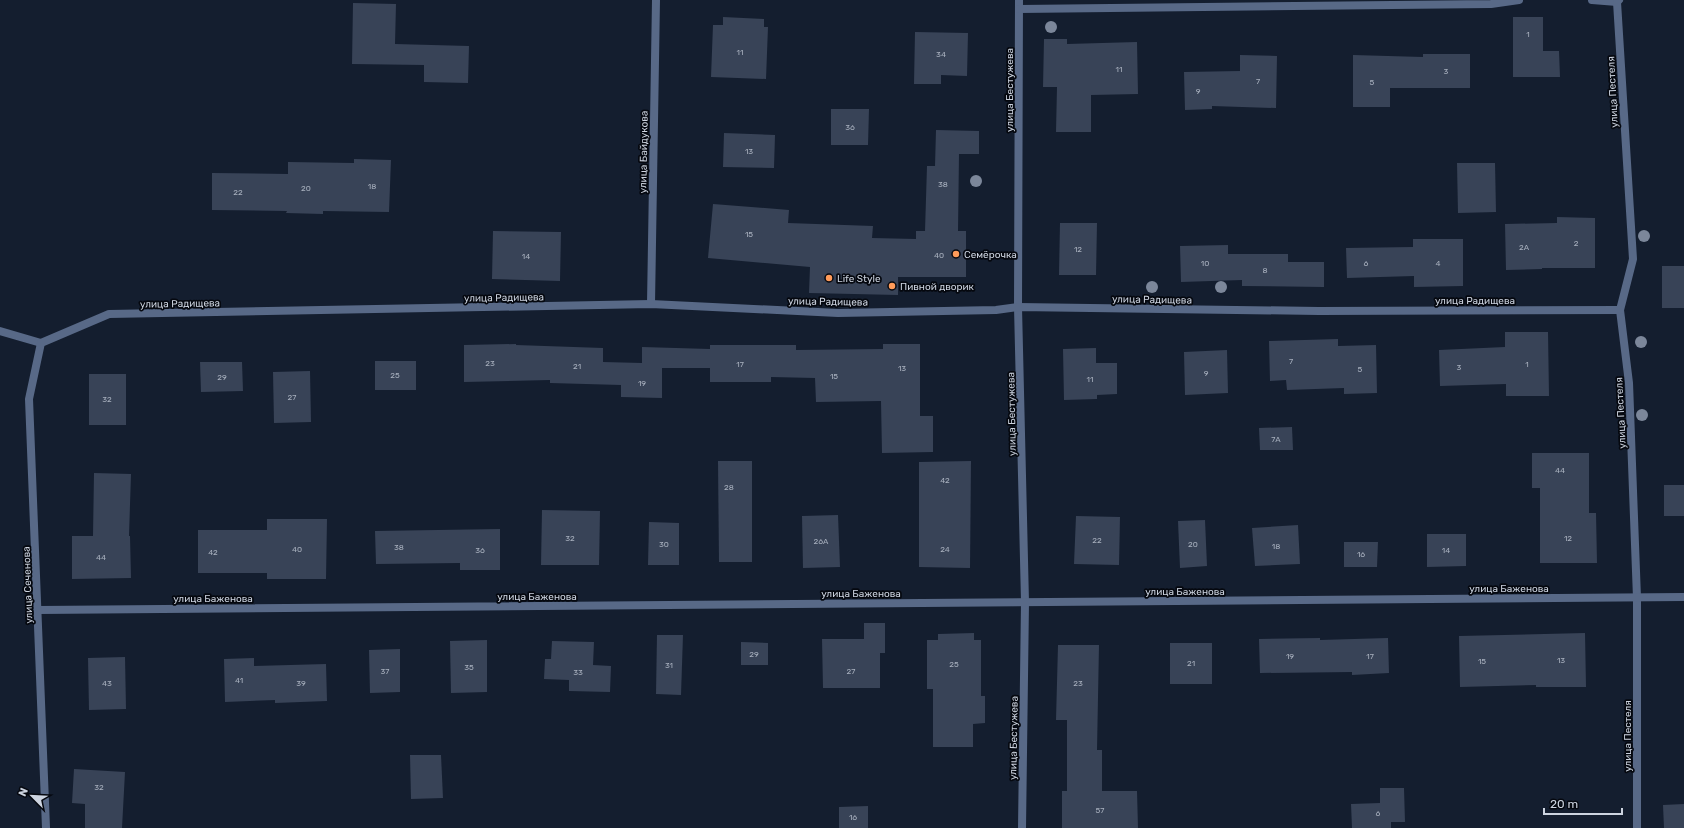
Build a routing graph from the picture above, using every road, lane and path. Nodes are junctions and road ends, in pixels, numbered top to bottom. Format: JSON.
{"nodes":[{"id":1,"x":656,"y":0,"type":"edge"},
{"id":2,"x":1519,"y":0,"type":"edge"},
{"id":3,"x":1592,"y":0,"type":"edge"},
{"id":4,"x":1618,"y":1,"type":"edge"},
{"id":5,"x":1019,"y":4,"type":"edge"},
{"id":6,"x":651,"y":304,"type":"junction"},
{"id":7,"x":1018,"y":307,"type":"junction"},
{"id":8,"x":1620,"y":310,"type":"junction"},
{"id":9,"x":0,"y":331,"type":"edge"},
{"id":10,"x":41,"y":343,"type":"junction"},
{"id":11,"x":1684,"y":597,"type":"edge"},
{"id":12,"x":1637,"y":598,"type":"junction"},
{"id":13,"x":1025,"y":602,"type":"junction"},
{"id":14,"x":38,"y":610,"type":"junction"},
{"id":15,"x":46,"y":828,"type":"edge"},
{"id":16,"x":1022,"y":828,"type":"edge"},
{"id":17,"x":1637,"y":828,"type":"edge"}],
"edges":[{"from":1,"to":6,"type":"street","name":"улица Байдукова"},
{"from":2,"to":5,"type":"street"},
{"from":3,"to":4,"type":"street"},
{"from":4,"to":8,"type":"street","name":"улица Пестеля"},
{"from":5,"to":7,"type":"street","name":"улица Бестужева"},
{"from":6,"to":7,"type":"street","name":"улица Радищева"},
{"from":6,"to":10,"type":"street","name":"улица Радищева"},
{"from":7,"to":8,"type":"street","name":"улица Радищева"},
{"from":7,"to":13,"type":"street","name":"улица Бестужева"},
{"from":8,"to":12,"type":"street","name":"улица Пестеля"},
{"from":9,"to":10,"type":"street"},
{"from":10,"to":14,"type":"street","name":"улица Сеченова"},
{"from":11,"to":12,"type":"street","name":"улица Баженова"},
{"from":12,"to":13,"type":"street","name":"улица Баженова"},
{"from":12,"to":17,"type":"street","name":"улица Пестеля"},
{"from":13,"to":14,"type":"street","name":"улица Баженова"},
{"from":13,"to":16,"type":"street","name":"улица Бестужева"},
{"from":14,"to":15,"type":"street","name":"улица Сеченова"}]}
